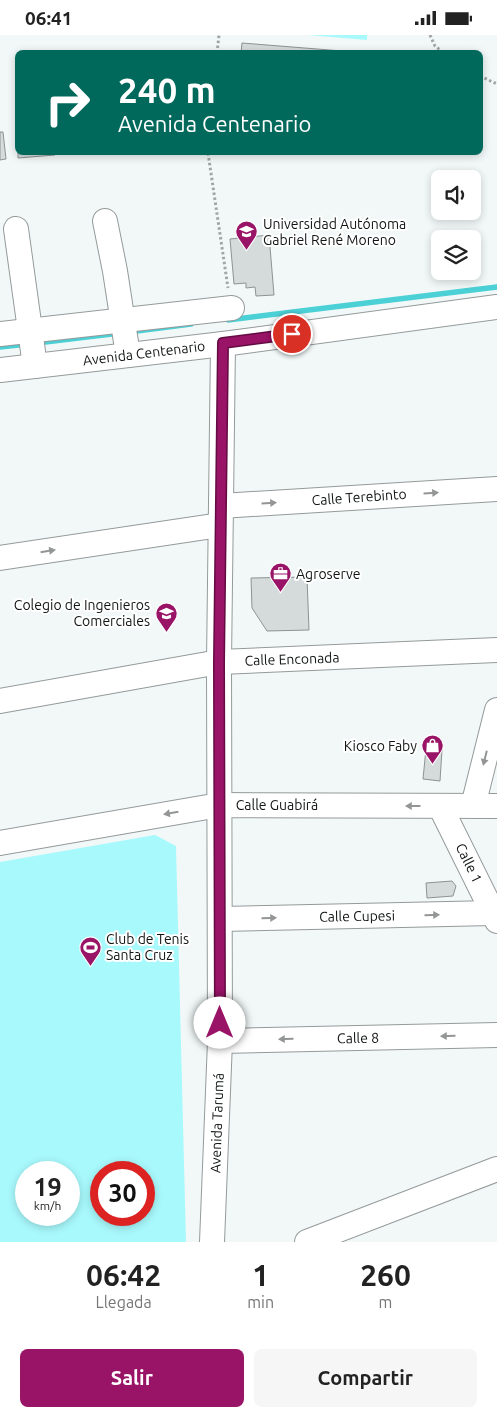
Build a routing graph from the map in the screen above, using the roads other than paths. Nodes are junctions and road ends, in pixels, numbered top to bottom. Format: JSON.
{"nodes":[{"id":1,"x":105,"y":221,"type":"dead end"},
{"id":2,"x":16,"y":229,"type":"dead end"},
{"id":3,"x":230,"y":301,"type":"road end"},
{"id":4,"x":497,"y":307,"type":"edge"},
{"id":5,"x":0,"y":334,"type":"edge"},
{"id":6,"x":124,"y":336,"type":"junction"},
{"id":7,"x":223,"y":343,"type":"junction"},
{"id":8,"x":32,"y":346,"type":"junction"},
{"id":9,"x":0,"y":370,"type":"edge"},
{"id":10,"x":497,"y":489,"type":"edge"},
{"id":11,"x":220,"y":516,"type":"junction"},
{"id":12,"x":0,"y":558,"type":"edge"},
{"id":13,"x":497,"y":650,"type":"edge"},
{"id":14,"x":219,"y":662,"type":"junction"},
{"id":15,"x":0,"y":701,"type":"edge"},
{"id":16,"x":497,"y":710,"type":"edge"},
{"id":17,"x":220,"y":805,"type":"junction"},
{"id":18,"x":473,"y":806,"type":"junction"},
{"id":19,"x":497,"y":806,"type":"edge"},
{"id":20,"x":440,"y":807,"type":"junction"},
{"id":21,"x":0,"y":843,"type":"edge"},
{"id":22,"x":495,"y":917,"type":"edge"},
{"id":23,"x":221,"y":919,"type":"junction"},
{"id":24,"x":497,"y":1035,"type":"edge"},
{"id":25,"x":220,"y":1041,"type":"junction"},
{"id":26,"x":497,"y":1169,"type":"edge"},
{"id":27,"x":212,"y":1242,"type":"edge"},
{"id":28,"x":307,"y":1242,"type":"edge"}],
"edges":[{"from":1,"to":6,"type":"street"},
{"from":2,"to":8,"type":"street"},
{"from":3,"to":6,"type":"street"},
{"from":4,"to":7,"type":"street","name":"Avenida Centenario"},
{"from":5,"to":8,"type":"street"},
{"from":6,"to":7,"type":"street","name":"Avenida Centenario"},
{"from":6,"to":8,"type":"street","name":"Avenida Centenario"},
{"from":6,"to":8,"type":"street"},
{"from":7,"to":11,"type":"street","name":"Avenida Tarumá"},
{"from":8,"to":9,"type":"street","name":"Avenida Centenario"},
{"from":11,"to":10,"type":"street","name":"Calle Terebinto","one_way":true},
{"from":12,"to":11,"type":"street","name":"Calle Terebinto","one_way":true},
{"from":11,"to":14,"type":"street","name":"Avenida Tarumá"},
{"from":13,"to":14,"type":"street","name":"Calle Enconada"},
{"from":14,"to":15,"type":"street","name":"Calle Enconada"},
{"from":14,"to":17,"type":"street","name":"Avenida Tarumá"},
{"from":16,"to":18,"type":"street","one_way":true},
{"from":20,"to":17,"type":"street","name":"Calle Guabirá","one_way":true},
{"from":17,"to":21,"type":"street","name":"Calle Guabirá","one_way":true},
{"from":17,"to":23,"type":"street","name":"Avenida Tarumá"},
{"from":18,"to":19,"type":"street","name":"Calle Guabirá"},
{"from":18,"to":20,"type":"street","name":"Calle Guabirá"},
{"from":20,"to":22,"type":"street","name":"Calle 1"},
{"from":23,"to":22,"type":"street","name":"Calle Cupesi","one_way":true},
{"from":23,"to":25,"type":"street","name":"Avenida Tarumá"},
{"from":24,"to":25,"type":"street","name":"Calle 8","one_way":true},
{"from":25,"to":27,"type":"street","name":"Avenida Tarumá"},
{"from":26,"to":28,"type":"street"}]}
